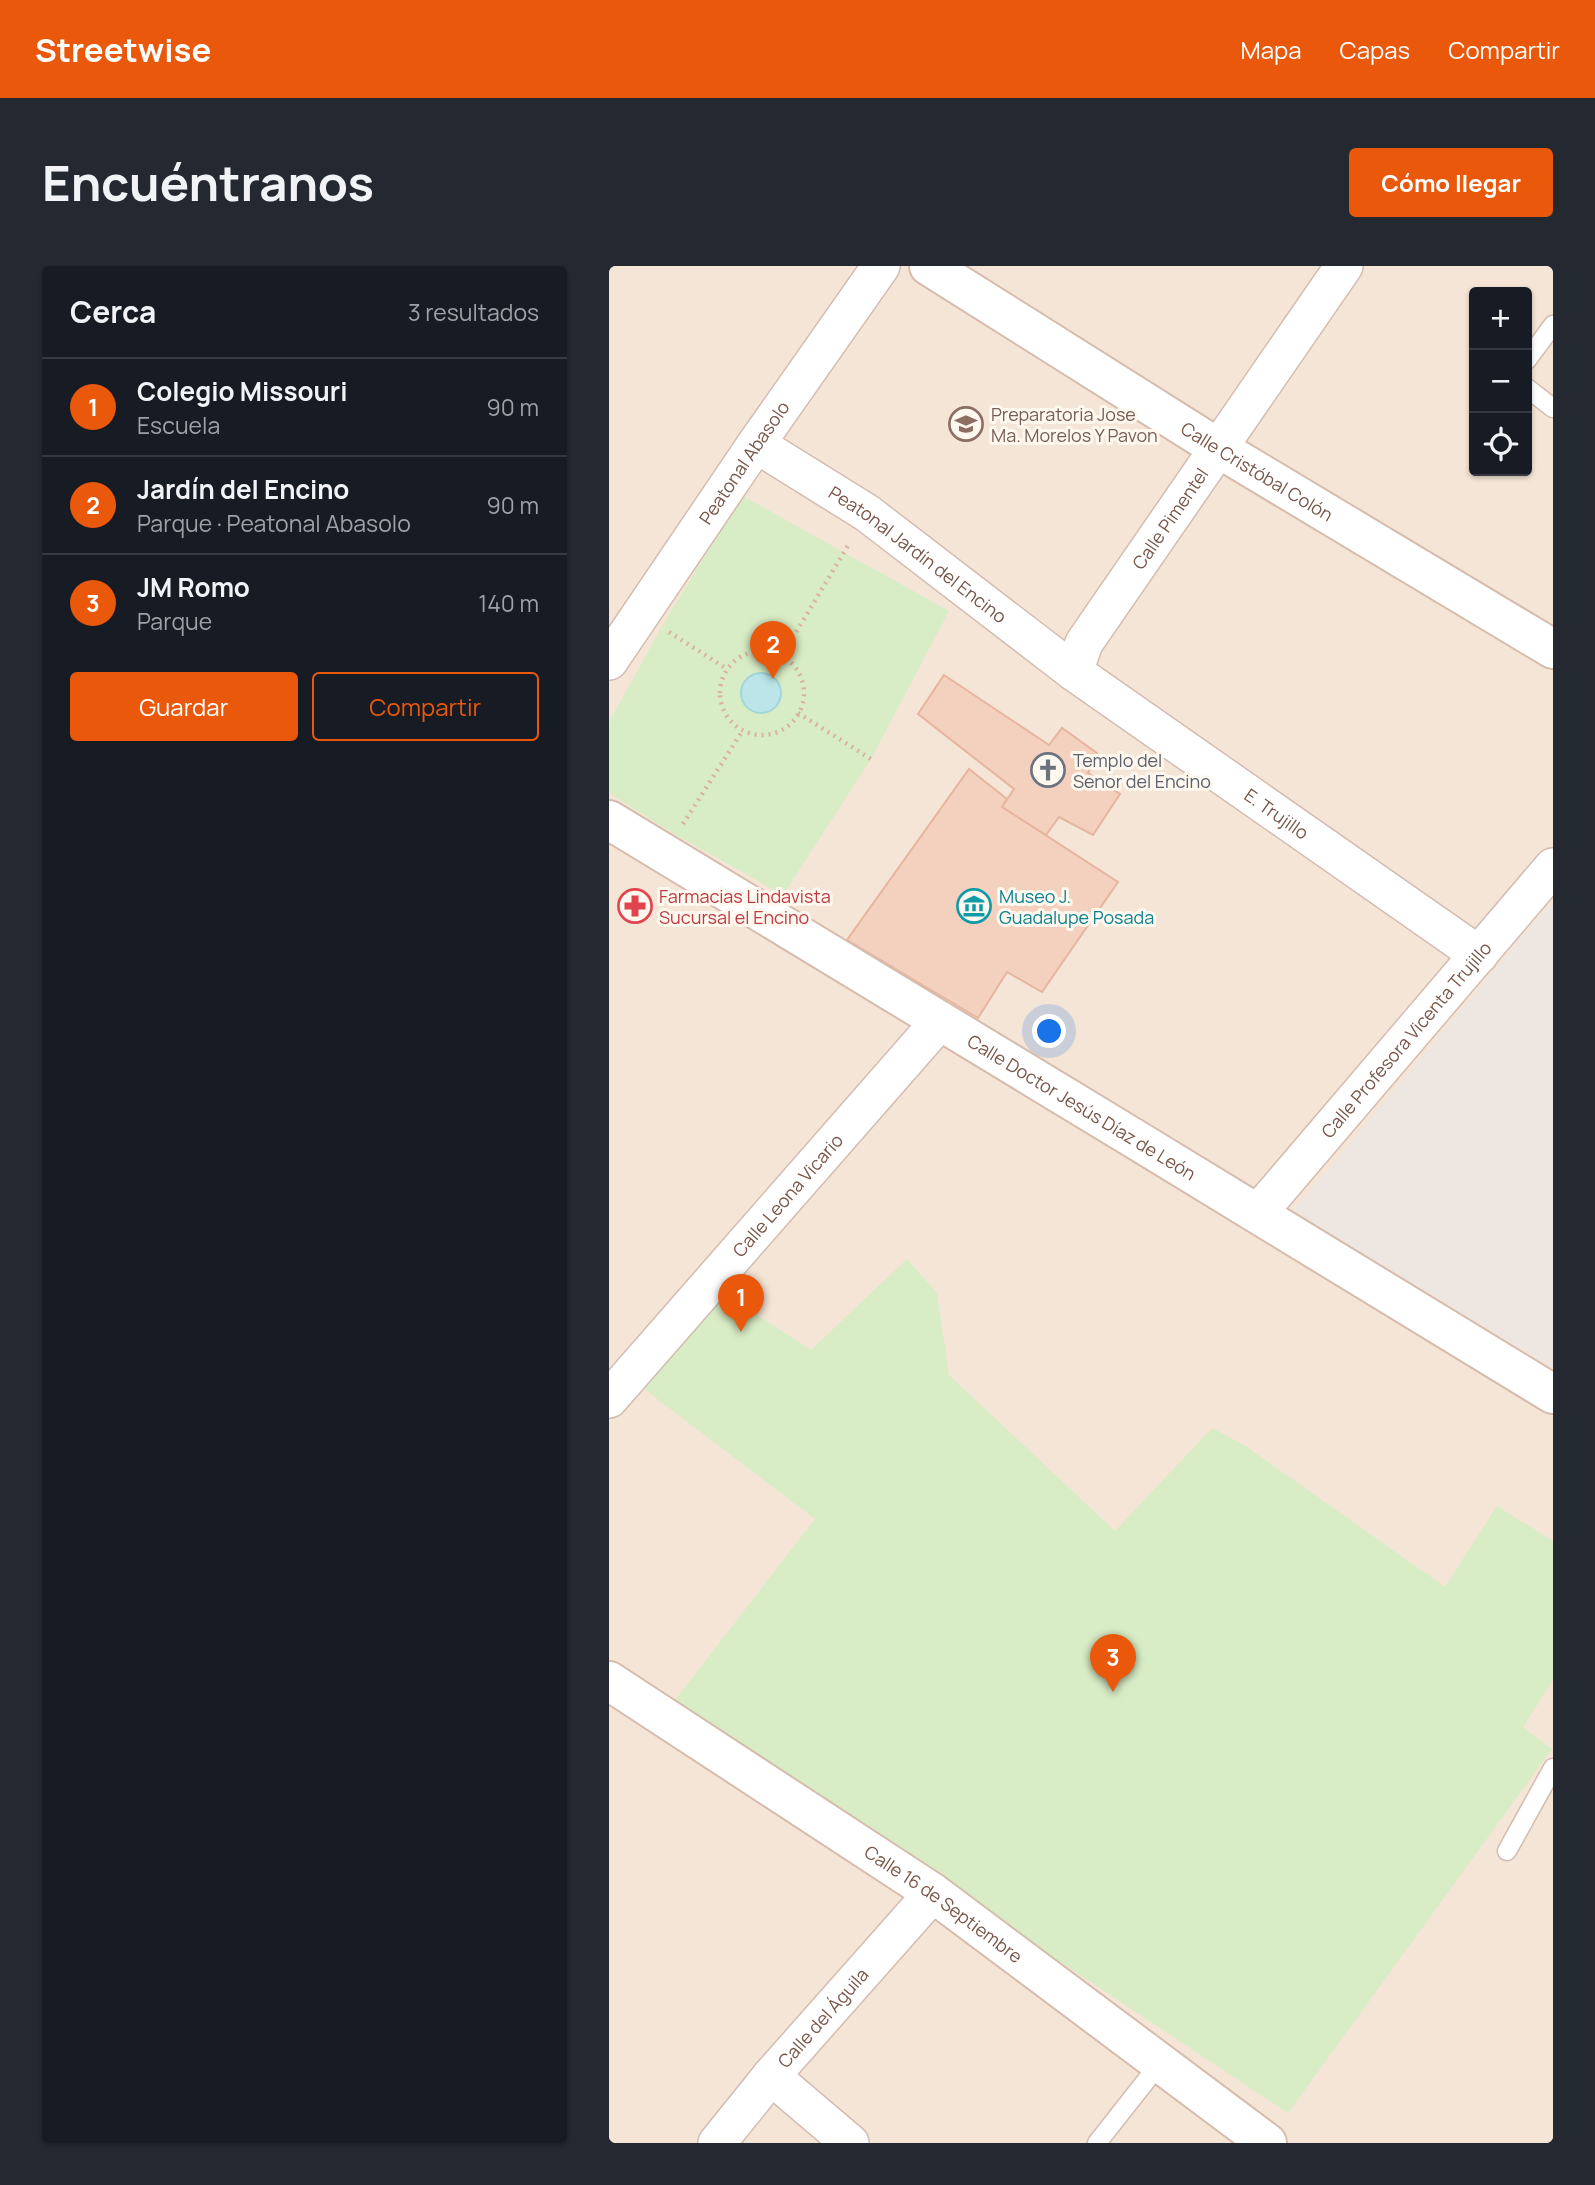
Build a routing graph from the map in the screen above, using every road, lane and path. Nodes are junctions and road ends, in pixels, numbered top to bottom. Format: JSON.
{"nodes":[{"id":1,"x":881,"y":266,"type":"edge"},
{"id":2,"x":929,"y":266,"type":"edge"},
{"id":3,"x":1345,"y":266,"type":"edge"},
{"id":4,"x":1553,"y":325,"type":"edge"},
{"id":5,"x":1532,"y":353,"type":"edge"},
{"id":6,"x":1532,"y":392,"type":"edge"},
{"id":7,"x":1553,"y":408,"type":"edge"},
{"id":8,"x":756,"y":444,"type":"junction"},
{"id":9,"x":1218,"y":448,"type":"junction"},
{"id":10,"x":867,"y":513,"type":"junction"},
{"id":11,"x":641,"y":614,"type":"junction"},
{"id":12,"x":1553,"y":649,"type":"edge"},
{"id":13,"x":782,"y":656,"type":"junction"},
{"id":14,"x":609,"y":661,"type":"edge"},
{"id":15,"x":727,"y":668,"type":"junction"},
{"id":16,"x":1075,"y":672,"type":"junction"},
{"id":17,"x":798,"y":713,"type":"junction"},
{"id":18,"x":743,"y":730,"type":"junction"},
{"id":19,"x":871,"y":759,"type":"dead end"},
{"id":20,"x":609,"y":820,"type":"edge"},
{"id":21,"x":663,"y":853,"type":"junction"},
{"id":22,"x":1553,"y":867,"type":"edge"},
{"id":23,"x":1479,"y":955,"type":"junction"},
{"id":24,"x":939,"y":1022,"type":"junction"},
{"id":25,"x":1258,"y":1213,"type":"junction"},
{"id":26,"x":1553,"y":1394,"type":"edge"},
{"id":27,"x":609,"y":1399,"type":"edge"},
{"id":28,"x":609,"y":1681,"type":"edge"},
{"id":29,"x":1553,"y":1768,"type":"edge"},
{"id":30,"x":1507,"y":1851,"type":"dead end"},
{"id":31,"x":933,"y":1893,"type":"junction"},
{"id":32,"x":1160,"y":2063,"type":"junction"},
{"id":33,"x":771,"y":2076,"type":"junction"},
{"id":34,"x":717,"y":2143,"type":"edge"},
{"id":35,"x":850,"y":2143,"type":"edge"},
{"id":36,"x":1097,"y":2143,"type":"edge"},
{"id":37,"x":1267,"y":2143,"type":"edge"}],
"edges":[{"from":1,"to":8,"type":"street","name":"Peatonal Abasolo"},
{"from":2,"to":9,"type":"street","name":"Calle Cristóbal Colón"},
{"from":3,"to":9,"type":"street","name":"Calle Pimentel"},
{"from":4,"to":5,"type":"lane"},
{"from":6,"to":7,"type":"lane"},
{"from":8,"to":10,"type":"street","name":"Peatonal Jardín del Encino"},
{"from":8,"to":11,"type":"street","name":"Peatonal Abasolo"},
{"from":9,"to":12,"type":"street","name":"Calle Cristóbal Colón"},
{"from":9,"to":16,"type":"street","name":"Calle Pimentel"},
{"from":10,"to":13,"type":"path"},
{"from":10,"to":16,"type":"street","name":"Peatonal Jardín del Encino"},
{"from":11,"to":14,"type":"street","name":"Peatonal Abasolo"},
{"from":11,"to":15,"type":"path"},
{"from":13,"to":15,"type":"path"},
{"from":13,"to":17,"type":"path"},
{"from":15,"to":18,"type":"path"},
{"from":16,"to":23,"type":"street","name":"E. Trujillo"},
{"from":17,"to":18,"type":"path"},
{"from":17,"to":19,"type":"path"},
{"from":18,"to":21,"type":"path"},
{"from":20,"to":21,"type":"street","name":"Calle Doctor Jesús Díaz de León"},
{"from":21,"to":24,"type":"street","name":"Calle Doctor Jesús Díaz de León"},
{"from":22,"to":23,"type":"street","name":"Calle Profesora Vicenta Trujillo"},
{"from":23,"to":25,"type":"street","name":"Calle Profesora Vicenta Trujillo"},
{"from":24,"to":25,"type":"street","name":"Calle Doctor Jesús Díaz de León"},
{"from":24,"to":27,"type":"street","name":"Calle Leona Vicario"},
{"from":25,"to":26,"type":"street","name":"Calle Doctor Jesús Díaz de León"},
{"from":28,"to":31,"type":"street","name":"Calle 16 de Septiembre"},
{"from":29,"to":30,"type":"lane"},
{"from":31,"to":32,"type":"street","name":"Calle 16 de Septiembre"},
{"from":31,"to":33,"type":"street","name":"Calle del Águila"},
{"from":32,"to":36,"type":"lane"},
{"from":32,"to":37,"type":"street","name":"Calle 16 de Septiembre"},
{"from":33,"to":34,"type":"street","name":"Calle del Águila"},
{"from":33,"to":35,"type":"street"}]}
